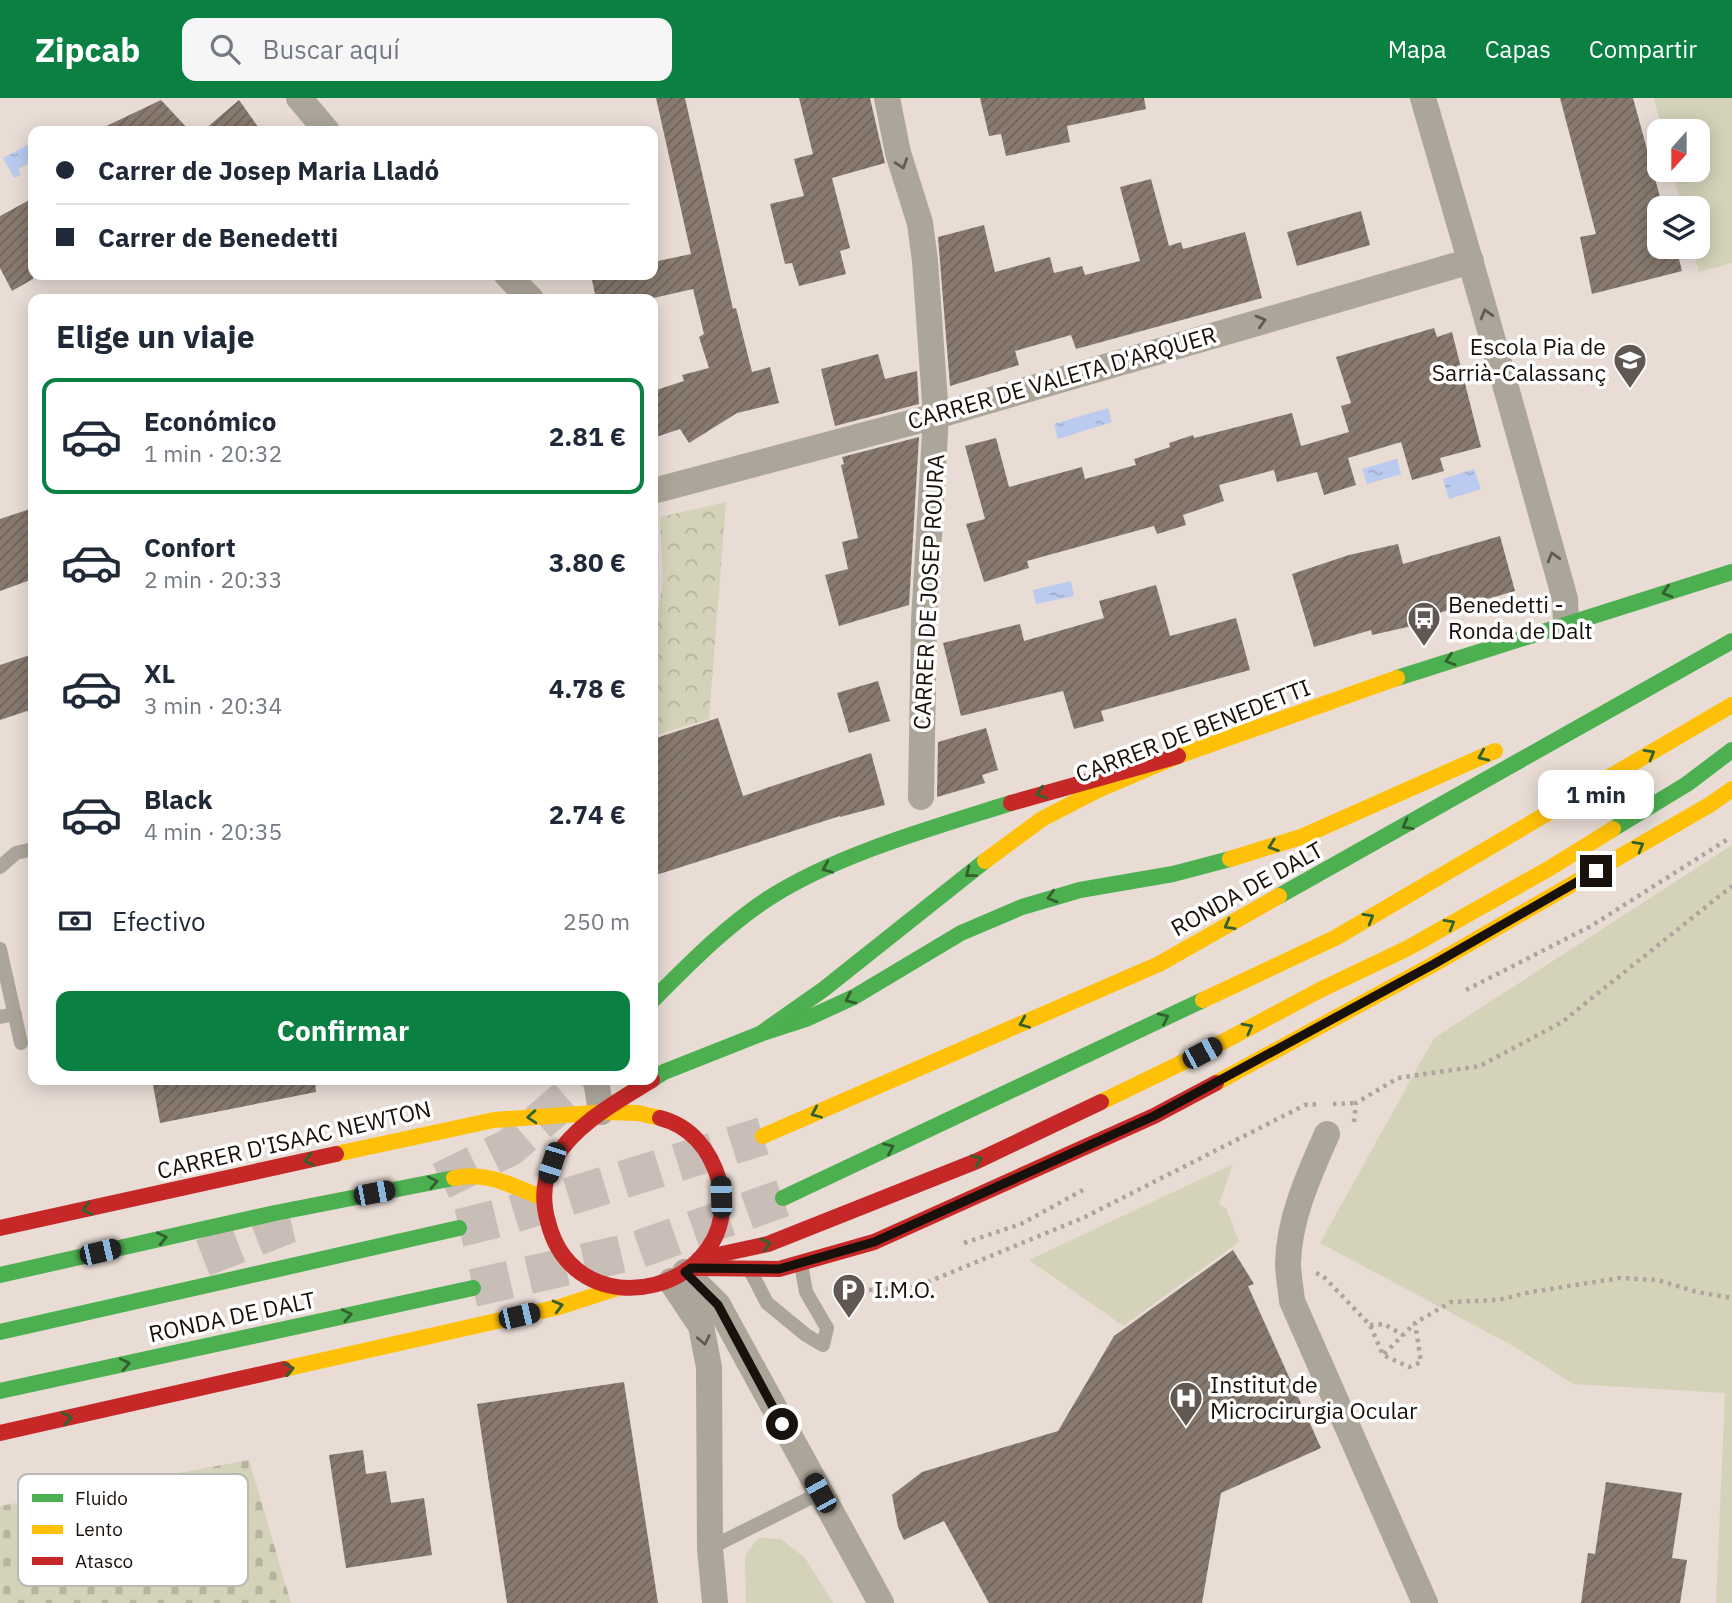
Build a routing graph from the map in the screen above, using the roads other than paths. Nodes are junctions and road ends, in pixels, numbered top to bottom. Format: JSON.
{"nodes":[{"id":1,"x":299,"y":98,"type":"edge"},
{"id":2,"x":887,"y":98,"type":"edge"},
{"id":3,"x":1423,"y":98,"type":"edge"},
{"id":4,"x":323,"y":126,"type":"edge"},
{"id":5,"x":1471,"y":261,"type":"junction"},
{"id":6,"x":512,"y":280,"type":"edge"},
{"id":7,"x":526,"y":294,"type":"edge"},
{"id":8,"x":936,"y":416,"type":"junction"},
{"id":9,"x":658,"y":490,"type":"edge"},
{"id":10,"x":1732,"y":572,"type":"edge"},
{"id":11,"x":1566,"y":624,"type":"junction"},
{"id":12,"x":1732,"y":642,"type":"edge"},
{"id":13,"x":1702,"y":659,"type":"junction"},
{"id":14,"x":1732,"y":705,"type":"edge"},
{"id":15,"x":1539,"y":731,"type":"dead end"},
{"id":16,"x":1514,"y":743,"type":"dead end"},
{"id":17,"x":1732,"y":750,"type":"edge"},
{"id":18,"x":1178,"y":756,"type":"junction"},
{"id":19,"x":1732,"y":789,"type":"edge"},
{"id":20,"x":921,"y":797,"type":"dead end"},
{"id":21,"x":28,"y":850,"type":"edge"},
{"id":22,"x":0,"y":867,"type":"edge"},
{"id":23,"x":0,"y":949,"type":"edge"},
{"id":24,"x":658,"y":995,"type":"edge"},
{"id":25,"x":7,"y":1016,"type":"edge"},
{"id":26,"x":760,"y":1034,"type":"junction"},
{"id":27,"x":21,"y":1043,"type":"dead end"},
{"id":28,"x":658,"y":1076,"type":"edge"},
{"id":29,"x":597,"y":1085,"type":"edge"},
{"id":30,"x":643,"y":1085,"type":"edge"},
{"id":31,"x":601,"y":1112,"type":"junction"},
{"id":32,"x":1327,"y":1134,"type":"road end"},
{"id":33,"x":763,"y":1136,"type":"tunnel mouth"},
{"id":34,"x":543,"y":1198,"type":"junction"},
{"id":35,"x":783,"y":1198,"type":"tunnel mouth"},
{"id":36,"x":0,"y":1228,"type":"edge"},
{"id":37,"x":459,"y":1228,"type":"tunnel mouth"},
{"id":38,"x":801,"y":1263,"type":"junction"},
{"id":39,"x":749,"y":1268,"type":"junction"},
{"id":40,"x":687,"y":1270,"type":"junction"},
{"id":41,"x":0,"y":1275,"type":"edge"},
{"id":42,"x":141,"y":1283,"type":"dead end"},
{"id":43,"x":474,"y":1288,"type":"tunnel mouth"},
{"id":44,"x":618,"y":1289,"type":"junction"},
{"id":45,"x":41,"y":1323,"type":"junction"},
{"id":46,"x":0,"y":1332,"type":"edge"},
{"id":47,"x":0,"y":1391,"type":"edge"},
{"id":48,"x":0,"y":1433,"type":"edge"},
{"id":49,"x":820,"y":1493,"type":"junction"},
{"id":50,"x":710,"y":1548,"type":"junction"},
{"id":51,"x":715,"y":1603,"type":"edge"},
{"id":52,"x":881,"y":1603,"type":"edge"},
{"id":53,"x":1425,"y":1603,"type":"edge"}],
"edges":[{"from":1,"to":4,"type":"street"},
{"from":2,"to":8,"type":"street","name":"CARRER DE JOSEP ROURA","one_way":true},
{"from":3,"to":5,"type":"street"},
{"from":8,"to":5,"type":"street","name":"CARRER DE VALETA D'ARQUER","one_way":true},
{"from":11,"to":5,"type":"street","one_way":true},
{"from":6,"to":7,"type":"street"},
{"from":8,"to":9,"type":"street","name":"CARRER DE VALETA D'ARQUER"},
{"from":8,"to":20,"type":"street","name":"CARRER DE JOSEP ROURA"},
{"from":10,"to":11,"type":"main road","name":"CARRER DE BENEDETTI","one_way":true},
{"from":11,"to":18,"type":"main road","name":"CARRER DE BENEDETTI","one_way":true},
{"from":12,"to":13,"type":"main road","name":"RONDA DE DALT"},
{"from":13,"to":15,"type":"main road"},
{"from":13,"to":33,"type":"main road","name":"RONDA DE DALT","one_way":true},
{"from":35,"to":14,"type":"main road","one_way":true},
{"from":16,"to":26,"type":"main road","one_way":true},
{"from":40,"to":17,"type":"main road","one_way":true},
{"from":18,"to":24,"type":"main road","one_way":true},
{"from":18,"to":26,"type":"main road","name":"CARRER DE BENEDETTI","one_way":true},
{"from":38,"to":19,"type":"main road","one_way":true},
{"from":21,"to":22,"type":"lane"},
{"from":23,"to":25,"type":"lane"},
{"from":25,"to":27,"type":"lane"},
{"from":26,"to":28,"type":"main road","name":"CARRER DE BENEDETTI"},
{"from":29,"to":31,"type":"street"},
{"from":30,"to":31,"type":"main road","name":"CARRER DE BENEDETTI"},
{"from":31,"to":34,"type":"main road"},
{"from":31,"to":36,"type":"main road","name":"CARRER D'ISAAC NEWTON","one_way":true},
{"from":31,"to":40,"type":"main road"},
{"from":32,"to":53,"type":"street"},
{"from":41,"to":34,"type":"main road","one_way":true},
{"from":34,"to":44,"type":"main road"},
{"from":37,"to":45,"type":"main road","name":"RONDA DE DALT"},
{"from":38,"to":39,"type":"main road"},
{"from":38,"to":39,"type":"lane"},
{"from":39,"to":40,"type":"main road"},
{"from":40,"to":44,"type":"main road"},
{"from":40,"to":49,"type":"street"},
{"from":40,"to":50,"type":"street","one_way":true},
{"from":42,"to":45,"type":"main road"},
{"from":47,"to":43,"type":"main road","name":"RONDA DE DALT","one_way":true},
{"from":48,"to":44,"type":"main road","one_way":true},
{"from":45,"to":46,"type":"main road","name":"RONDA DE DALT"},
{"from":49,"to":50,"type":"lane"},
{"from":49,"to":52,"type":"street"},
{"from":50,"to":51,"type":"street"}]}
